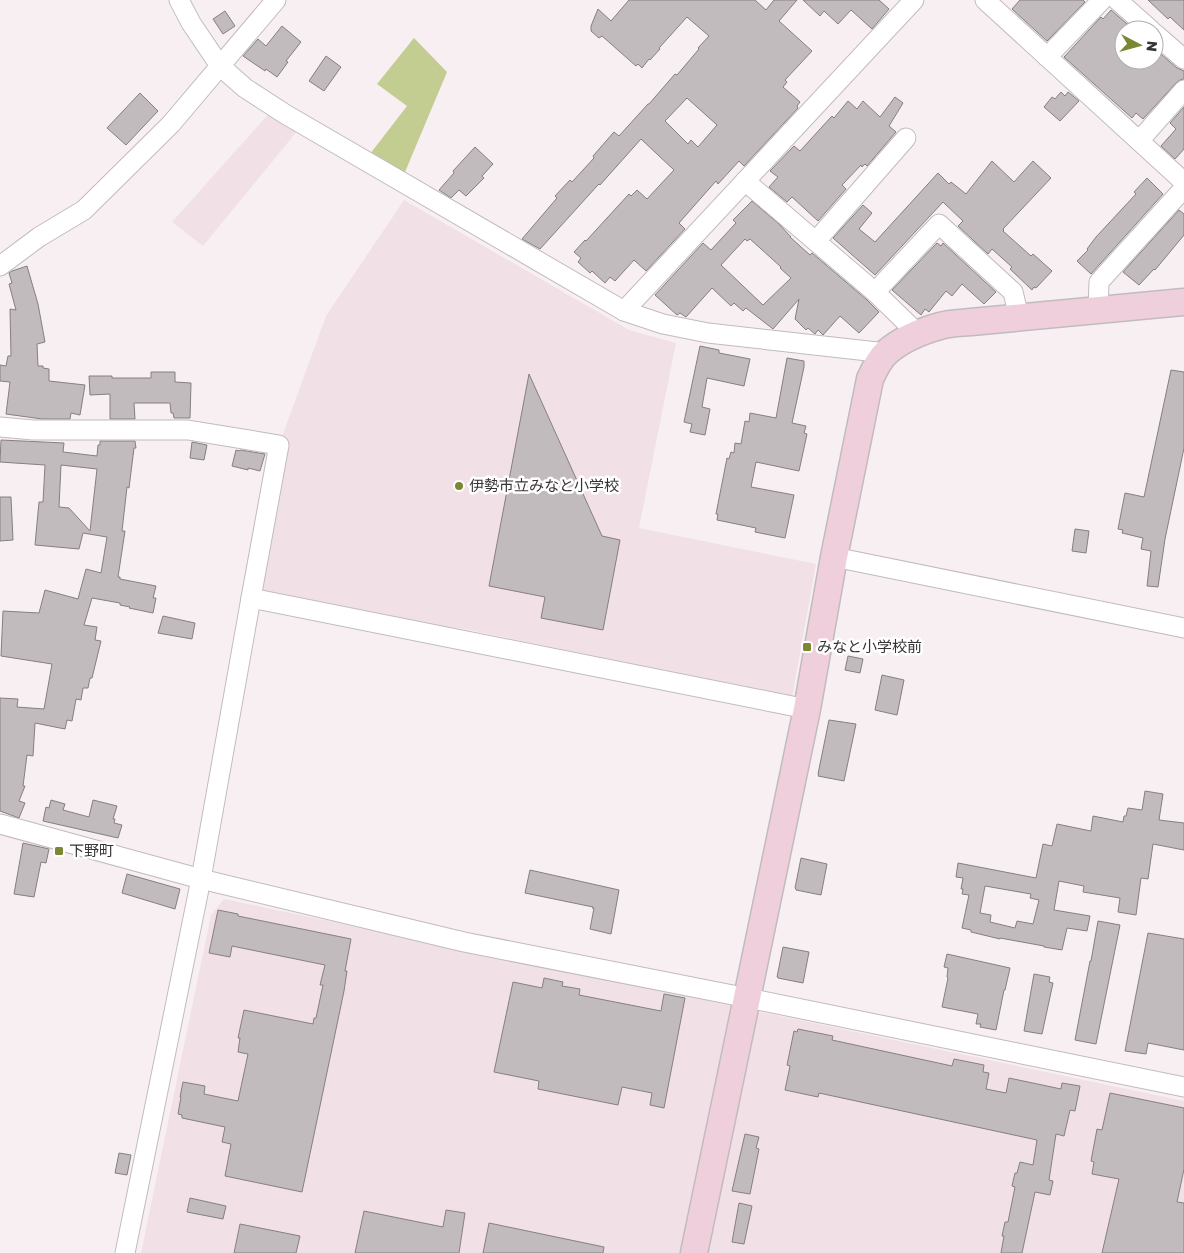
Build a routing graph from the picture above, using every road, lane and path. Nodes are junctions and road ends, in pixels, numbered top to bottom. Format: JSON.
{"nodes":[{"id":1,"x":179,"y":0,"type":"edge"},
{"id":2,"x":276,"y":0,"type":"edge"},
{"id":3,"x":914,"y":0,"type":"edge"},
{"id":4,"x":985,"y":0,"type":"edge"},
{"id":5,"x":1102,"y":0,"type":"edge"},
{"id":6,"x":1117,"y":0,"type":"edge"},
{"id":7,"x":1140,"y":20,"type":"edge"},
{"id":8,"x":1164,"y":42,"type":"edge"},
{"id":9,"x":1047,"y":57,"type":"junction"},
{"id":10,"x":1184,"y":60,"type":"edge"},
{"id":11,"x":220,"y":66,"type":"junction"},
{"id":12,"x":1184,"y":90,"type":"edge"},
{"id":13,"x":906,"y":138,"type":"dead end"},
{"id":14,"x":1139,"y":141,"type":"junction"},
{"id":15,"x":745,"y":180,"type":"junction"},
{"id":16,"x":1184,"y":182,"type":"edge"},
{"id":17,"x":1184,"y":188,"type":"edge"},
{"id":18,"x":816,"y":241,"type":"junction"},
{"id":19,"x":0,"y":266,"type":"edge"},
{"id":20,"x":875,"y":292,"type":"junction"},
{"id":21,"x":1184,"y":302,"type":"edge"},
{"id":22,"x":1098,"y":310,"type":"junction"},
{"id":23,"x":624,"y":311,"type":"junction"},
{"id":24,"x":1019,"y":317,"type":"junction"},
{"id":25,"x":918,"y":334,"type":"junction"},
{"id":26,"x":886,"y":353,"type":"junction"},
{"id":27,"x":0,"y":427,"type":"edge"},
{"id":28,"x":834,"y":557,"type":"junction"},
{"id":29,"x":251,"y":598,"type":"junction"},
{"id":30,"x":1184,"y":628,"type":"edge"},
{"id":31,"x":807,"y":709,"type":"junction"},
{"id":32,"x":0,"y":824,"type":"edge"},
{"id":33,"x":201,"y":879,"type":"junction"},
{"id":34,"x":748,"y":998,"type":"junction"},
{"id":35,"x":1184,"y":1087,"type":"edge"},
{"id":36,"x":125,"y":1253,"type":"edge"},
{"id":37,"x":694,"y":1253,"type":"edge"}],
"edges":[{"from":1,"to":11,"type":"street"},
{"from":2,"to":11,"type":"street"},
{"from":3,"to":15,"type":"street"},
{"from":4,"to":9,"type":"street"},
{"from":5,"to":9,"type":"street"},
{"from":6,"to":7,"type":"street"},
{"from":8,"to":10,"type":"street"},
{"from":9,"to":14,"type":"street"},
{"from":11,"to":19,"type":"street"},
{"from":11,"to":23,"type":"street"},
{"from":12,"to":14,"type":"street"},
{"from":13,"to":18,"type":"street"},
{"from":14,"to":16,"type":"street"},
{"from":15,"to":18,"type":"street"},
{"from":15,"to":23,"type":"street"},
{"from":17,"to":22,"type":"street"},
{"from":18,"to":20,"type":"street"},
{"from":20,"to":24,"type":"street"},
{"from":20,"to":25,"type":"street"},
{"from":21,"to":22,"type":"street"},
{"from":22,"to":24,"type":"street"},
{"from":23,"to":26,"type":"street"},
{"from":24,"to":25,"type":"street"},
{"from":25,"to":26,"type":"street"},
{"from":26,"to":28,"type":"street"},
{"from":27,"to":29,"type":"street"},
{"from":28,"to":30,"type":"street"},
{"from":28,"to":31,"type":"street"},
{"from":29,"to":31,"type":"street"},
{"from":29,"to":33,"type":"street"},
{"from":31,"to":34,"type":"street"},
{"from":32,"to":33,"type":"street"},
{"from":33,"to":34,"type":"street"},
{"from":33,"to":36,"type":"street"},
{"from":34,"to":35,"type":"street"},
{"from":34,"to":37,"type":"street"}]}
